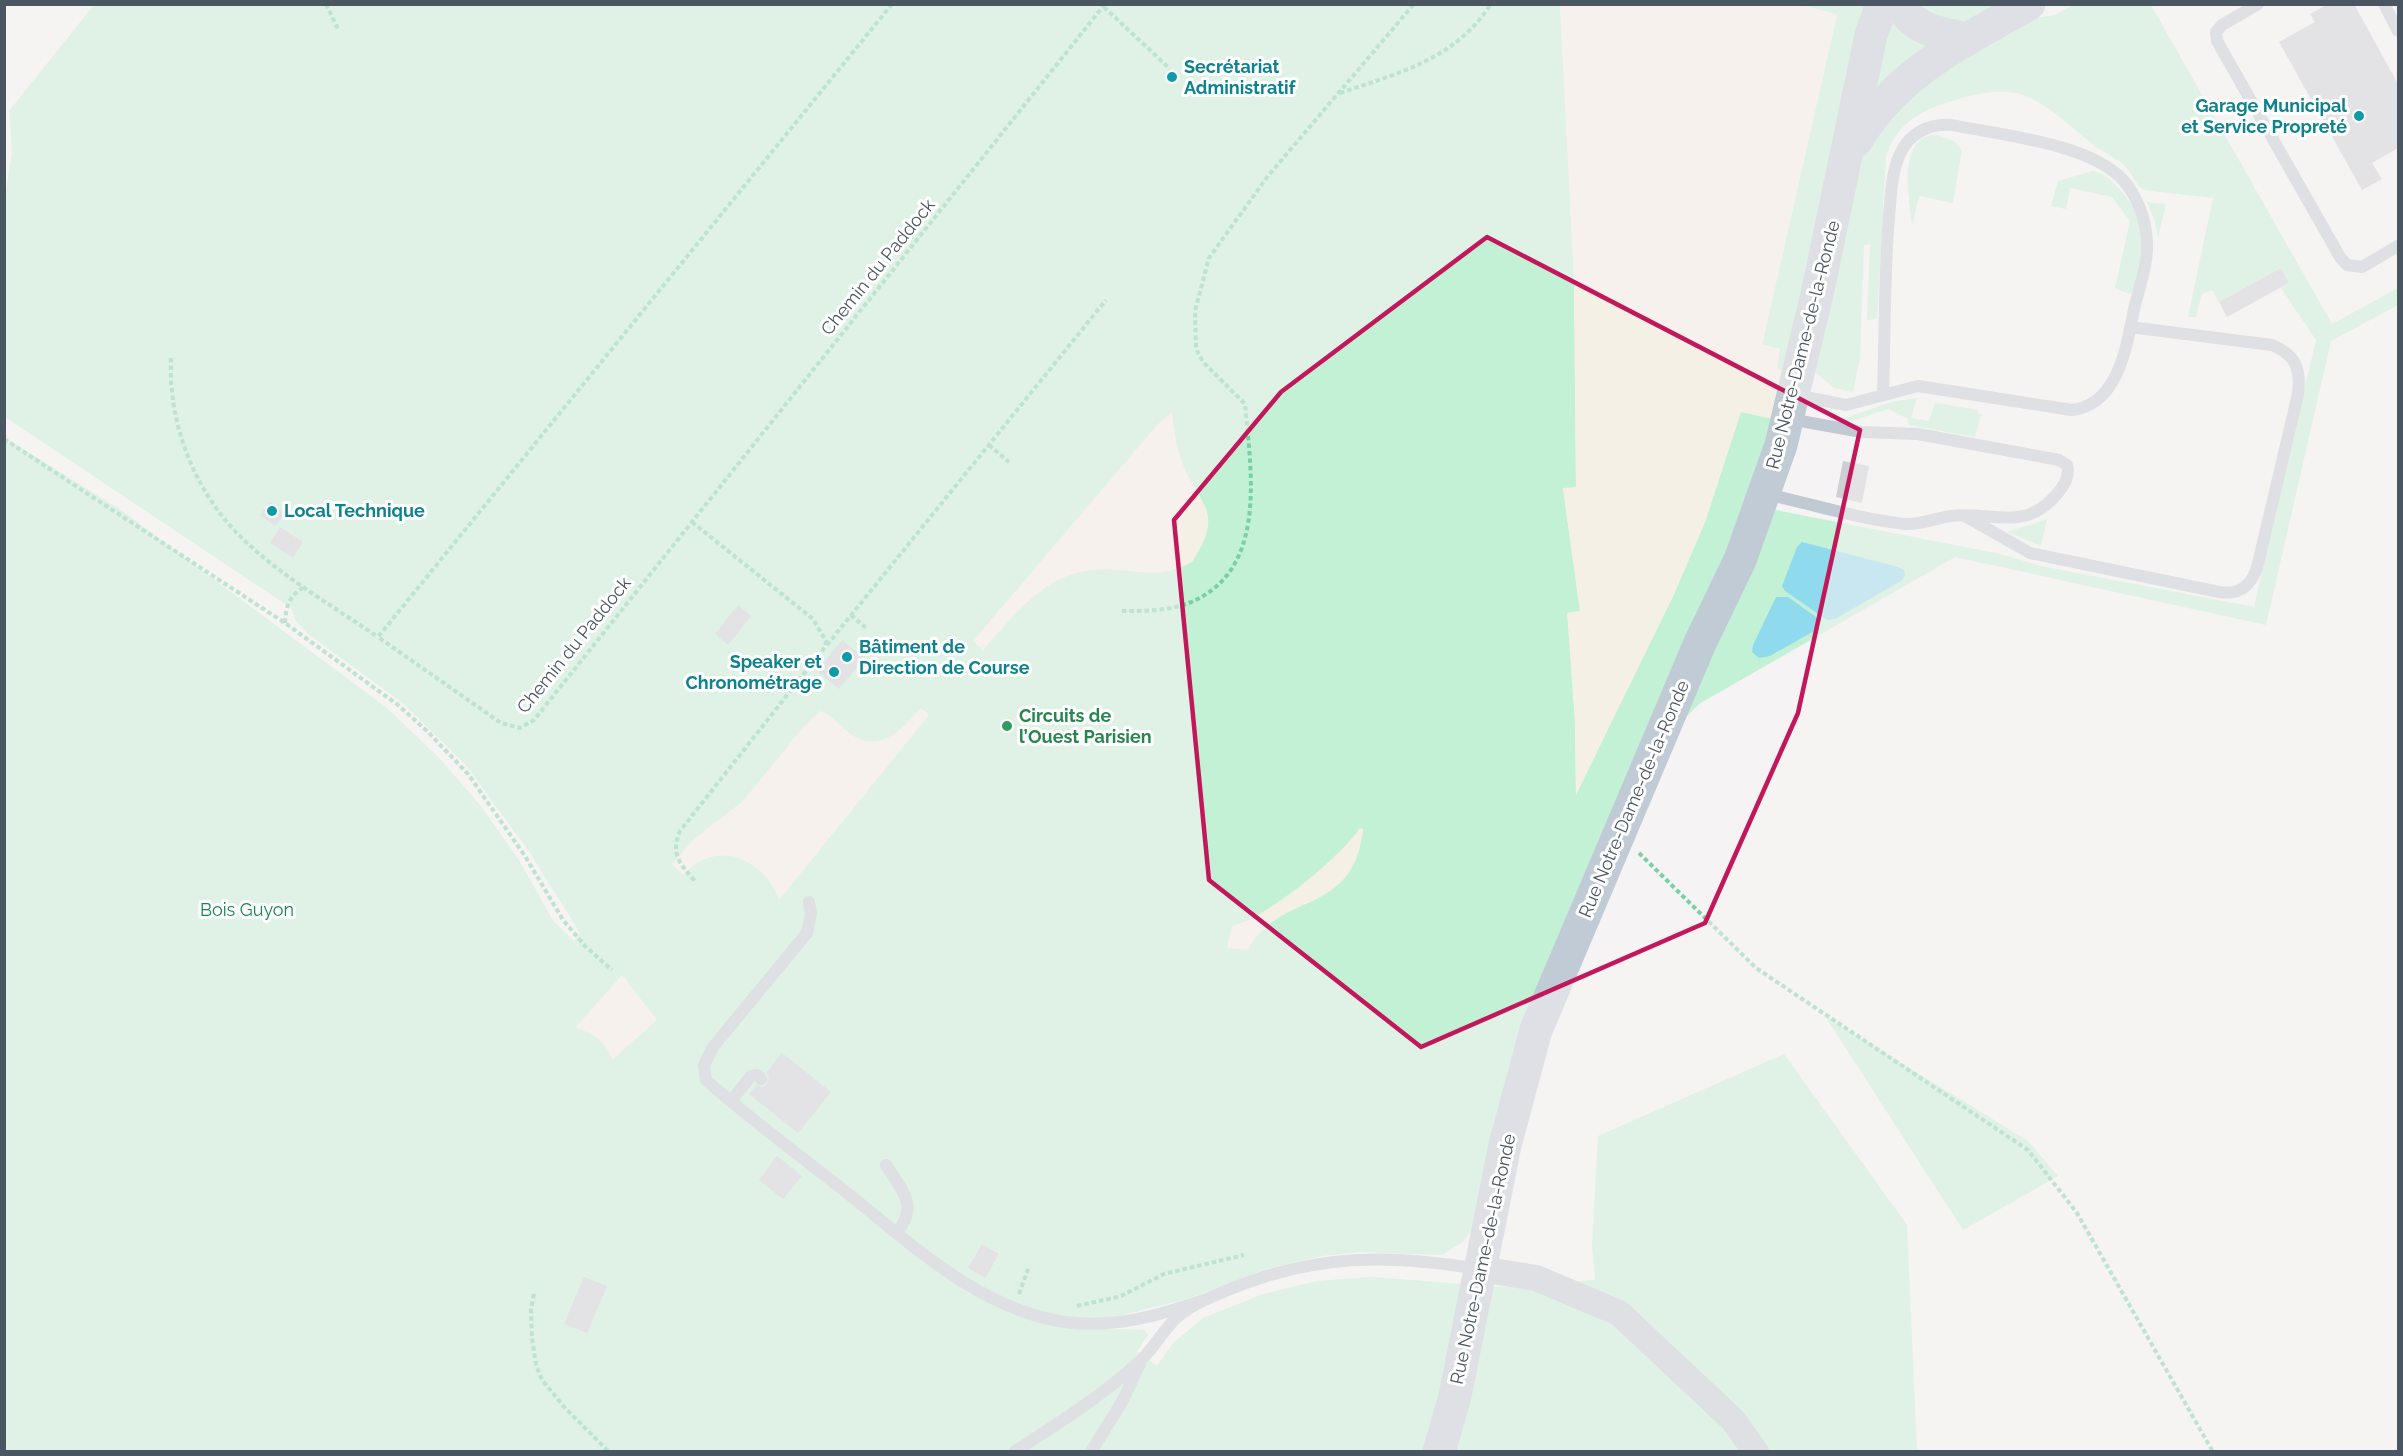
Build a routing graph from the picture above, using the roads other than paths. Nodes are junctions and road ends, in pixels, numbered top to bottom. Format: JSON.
{"nodes":[{"id":1,"x":1882,"y":4,"type":"edge"},
{"id":2,"x":1902,"y":4,"type":"edge"},
{"id":3,"x":2028,"y":4,"type":"edge"},
{"id":4,"x":2258,"y":4,"type":"edge"},
{"id":5,"x":2384,"y":4,"type":"edge"},
{"id":6,"x":2398,"y":30,"type":"edge"},
{"id":7,"x":1968,"y":39,"type":"junction"},
{"id":8,"x":1849,"y":153,"type":"junction"},
{"id":9,"x":2398,"y":246,"type":"edge"},
{"id":10,"x":2130,"y":327,"type":"junction"},
{"id":11,"x":1883,"y":395,"type":"junction"},
{"id":12,"x":1791,"y":407,"type":"junction"},
{"id":13,"x":1765,"y":494,"type":"junction"},
{"id":14,"x":1965,"y":516,"type":"junction"},
{"id":15,"x":808,"y":902,"type":"dead end"},
{"id":16,"x":762,"y":1078,"type":"dead end"},
{"id":17,"x":730,"y":1101,"type":"junction"},
{"id":18,"x":886,"y":1165,"type":"dead end"},
{"id":19,"x":897,"y":1233,"type":"junction"},
{"id":20,"x":1480,"y":1269,"type":"junction"},
{"id":21,"x":1207,"y":1299,"type":"junction"},
{"id":22,"x":1142,"y":1360,"type":"junction"},
{"id":23,"x":1014,"y":1452,"type":"edge"},
{"id":24,"x":1091,"y":1452,"type":"edge"},
{"id":25,"x":1439,"y":1452,"type":"edge"},
{"id":26,"x":1756,"y":1452,"type":"edge"}],
"edges":[{"from":1,"to":8,"type":"main road","name":"Rue Notre-Dame-de-la-Ronde"},
{"from":2,"to":7,"type":"main road"},
{"from":3,"to":7,"type":"main road","name":"Rue Notre-Dame-de-la-Ronde"},
{"from":4,"to":9,"type":"lane"},
{"from":5,"to":6,"type":"lane"},
{"from":7,"to":8,"type":"main road","name":"Rue Notre-Dame-de-la-Ronde"},
{"from":8,"to":12,"type":"main road","name":"Rue Notre-Dame-de-la-Ronde"},
{"from":10,"to":11,"type":"lane"},
{"from":10,"to":11,"type":"lane"},
{"from":10,"to":14,"type":"lane"},
{"from":11,"to":12,"type":"lane"},
{"from":12,"to":13,"type":"main road","name":"Rue Notre-Dame-de-la-Ronde"},
{"from":12,"to":14,"type":"lane"},
{"from":13,"to":14,"type":"lane"},
{"from":13,"to":20,"type":"main road","name":"Rue Notre-Dame-de-la-Ronde"},
{"from":15,"to":17,"type":"lane"},
{"from":16,"to":17,"type":"lane"},
{"from":17,"to":19,"type":"lane"},
{"from":18,"to":19,"type":"lane"},
{"from":19,"to":21,"type":"lane"},
{"from":20,"to":21,"type":"lane"},
{"from":20,"to":25,"type":"main road","name":"Rue Notre-Dame-de-la-Ronde"},
{"from":20,"to":26,"type":"street"},
{"from":21,"to":22,"type":"lane"},
{"from":22,"to":23,"type":"lane"},
{"from":22,"to":24,"type":"lane"}]}
